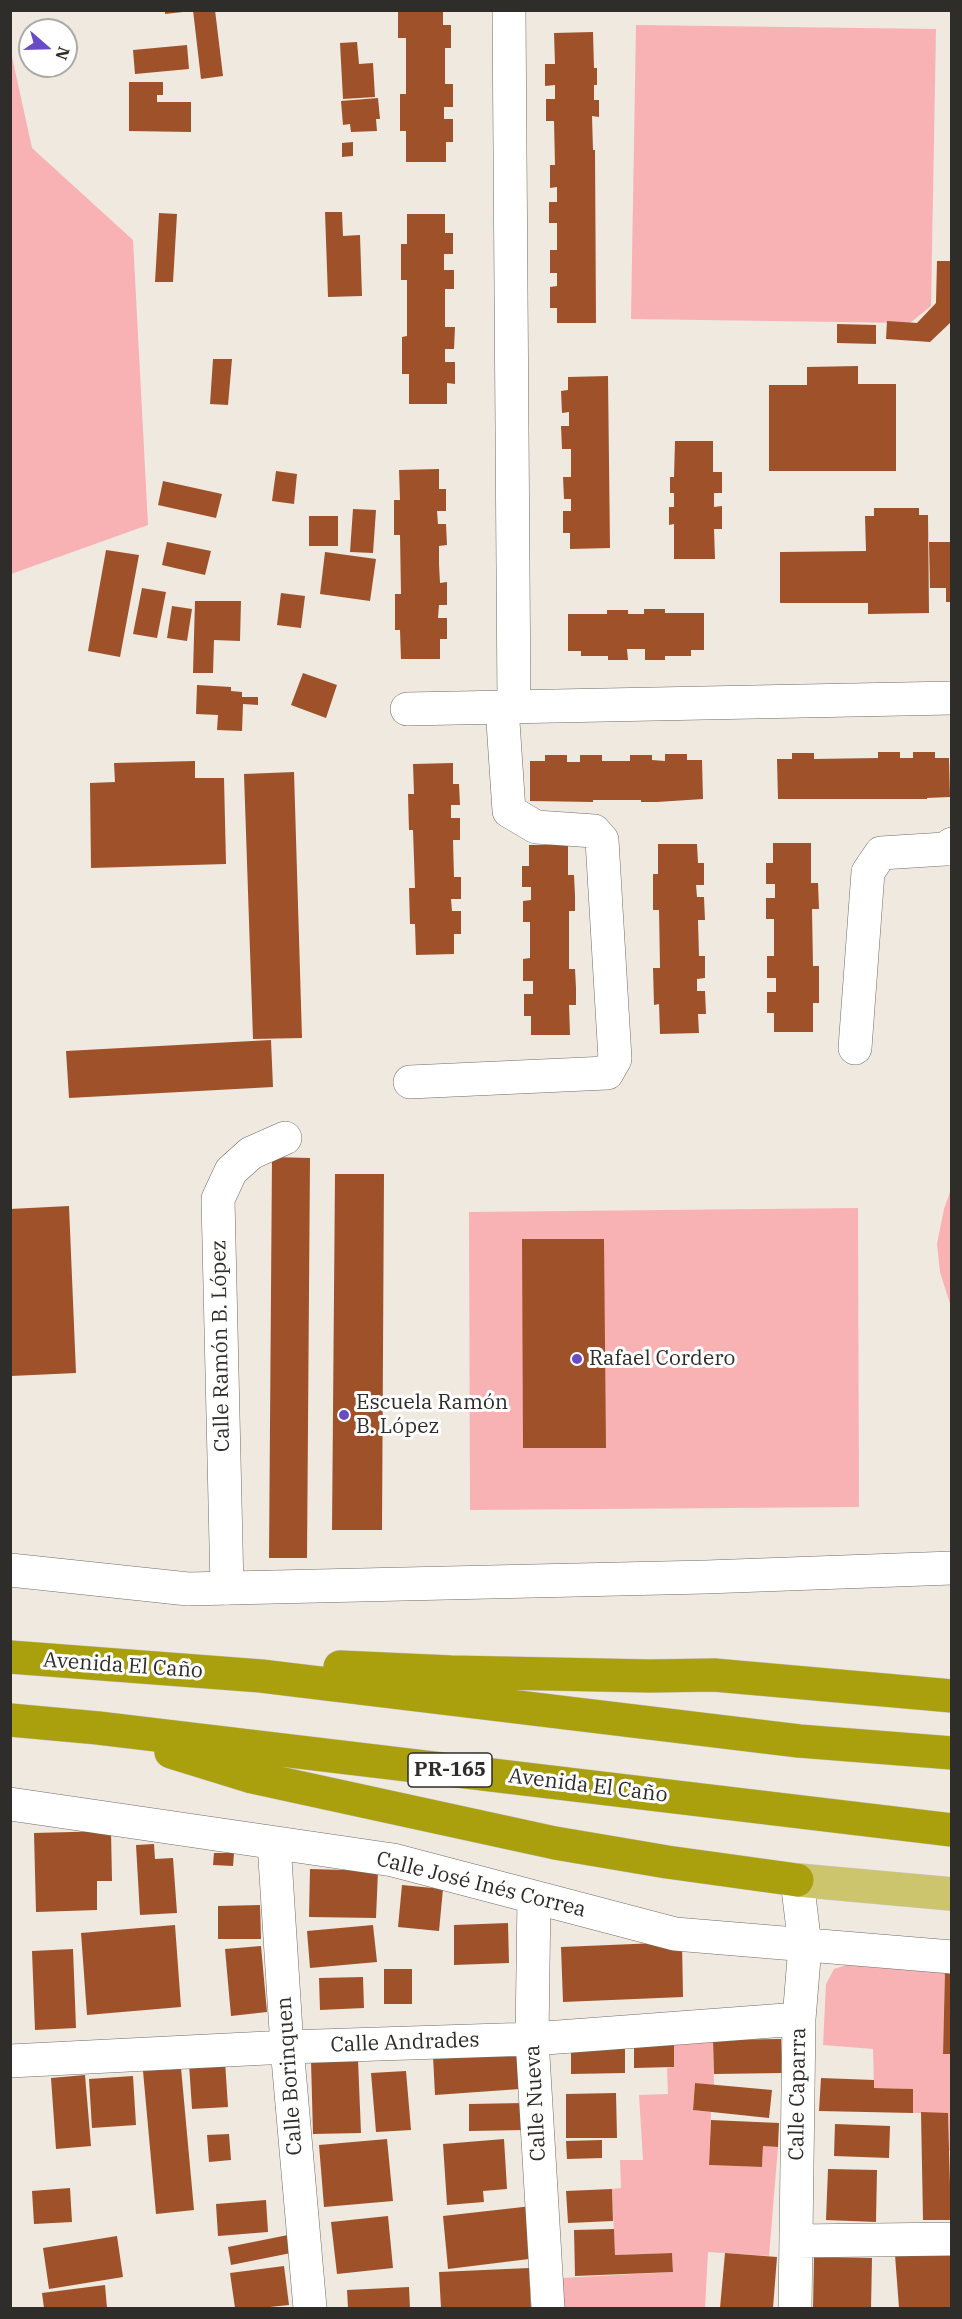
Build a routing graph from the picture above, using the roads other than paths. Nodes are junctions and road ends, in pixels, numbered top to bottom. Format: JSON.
{"nodes":[{"id":1,"x":509,"y":10,"type":"edge"},
{"id":2,"x":951,"y":698,"type":"edge"},
{"id":3,"x":508,"y":707,"type":"junction"},
{"id":4,"x":407,"y":709,"type":"dead end"},
{"id":5,"x":951,"y":844,"type":"edge"},
{"id":6,"x":855,"y":1048,"type":"dead end"},
{"id":7,"x":410,"y":1082,"type":"dead end"},
{"id":8,"x":285,"y":1138,"type":"dead end"},
{"id":9,"x":951,"y":1568,"type":"edge"},
{"id":10,"x":10,"y":1570,"type":"edge"},
{"id":11,"x":227,"y":1588,"type":"junction"},
{"id":12,"x":10,"y":1657,"type":"edge"},
{"id":13,"x":261,"y":1676,"type":"junction"},
{"id":14,"x":951,"y":1696,"type":"edge"},
{"id":15,"x":10,"y":1720,"type":"edge"},
{"id":16,"x":98,"y":1728,"type":"junction"},
{"id":17,"x":951,"y":1753,"type":"edge"},
{"id":18,"x":10,"y":1804,"type":"edge"},
{"id":19,"x":951,"y":1830,"type":"edge"},
{"id":20,"x":274,"y":1843,"type":"junction"},
{"id":21,"x":797,"y":1880,"type":"junction"},
{"id":22,"x":951,"y":1894,"type":"edge"},
{"id":23,"x":534,"y":1897,"type":"junction"},
{"id":24,"x":806,"y":1946,"type":"junction"},
{"id":25,"x":951,"y":1957,"type":"edge"},
{"id":26,"x":799,"y":2019,"type":"junction"},
{"id":27,"x":532,"y":2039,"type":"junction"},
{"id":28,"x":287,"y":2047,"type":"junction"},
{"id":29,"x":10,"y":2061,"type":"edge"},
{"id":30,"x":951,"y":2239,"type":"edge"},
{"id":31,"x":797,"y":2241,"type":"junction"},
{"id":32,"x":310,"y":2308,"type":"edge"},
{"id":33,"x":548,"y":2308,"type":"edge"},
{"id":34,"x":795,"y":2308,"type":"edge"}],
"edges":[{"from":1,"to":3,"type":"street"},
{"from":2,"to":3,"type":"street"},
{"from":3,"to":4,"type":"street"},
{"from":3,"to":7,"type":"street"},
{"from":5,"to":6,"type":"street"},
{"from":8,"to":11,"type":"street","name":"Calle Ramón B. López"},
{"from":9,"to":11,"type":"street"},
{"from":10,"to":11,"type":"street"},
{"from":12,"to":13,"type":"highway","name":"Avenida El Caño"},
{"from":13,"to":14,"type":"highway"},
{"from":13,"to":17,"type":"highway","name":"Avenida El Caño"},
{"from":15,"to":16,"type":"highway","name":"Avenida El Caño","number":"PR-165"},
{"from":16,"to":19,"type":"highway","name":"Avenida El Caño","number":"PR-165"},
{"from":16,"to":21,"type":"highway"},
{"from":18,"to":20,"type":"street","name":"Calle José Inés Correa"},
{"from":20,"to":23,"type":"street","name":"Calle José Inés Correa"},
{"from":20,"to":28,"type":"street","name":"Calle Borinquen"},
{"from":21,"to":22,"type":"main road"},
{"from":21,"to":24,"type":"street","name":"Calle Caparra"},
{"from":23,"to":24,"type":"street","name":"Calle José Inés Correa"},
{"from":23,"to":27,"type":"street","name":"Calle Nueva"},
{"from":24,"to":25,"type":"street","name":"Calle José Inés Correa"},
{"from":24,"to":26,"type":"street","name":"Calle Caparra"},
{"from":26,"to":27,"type":"street","name":"Calle Andrades"},
{"from":26,"to":31,"type":"street","name":"Calle Caparra"},
{"from":27,"to":28,"type":"street","name":"Calle Andrades"},
{"from":27,"to":33,"type":"street","name":"Calle Nueva"},
{"from":28,"to":29,"type":"street","name":"Calle Andrades"},
{"from":28,"to":32,"type":"street","name":"Calle Borinquen"},
{"from":30,"to":31,"type":"street"},
{"from":31,"to":34,"type":"street","name":"Calle Caparra"}]}
